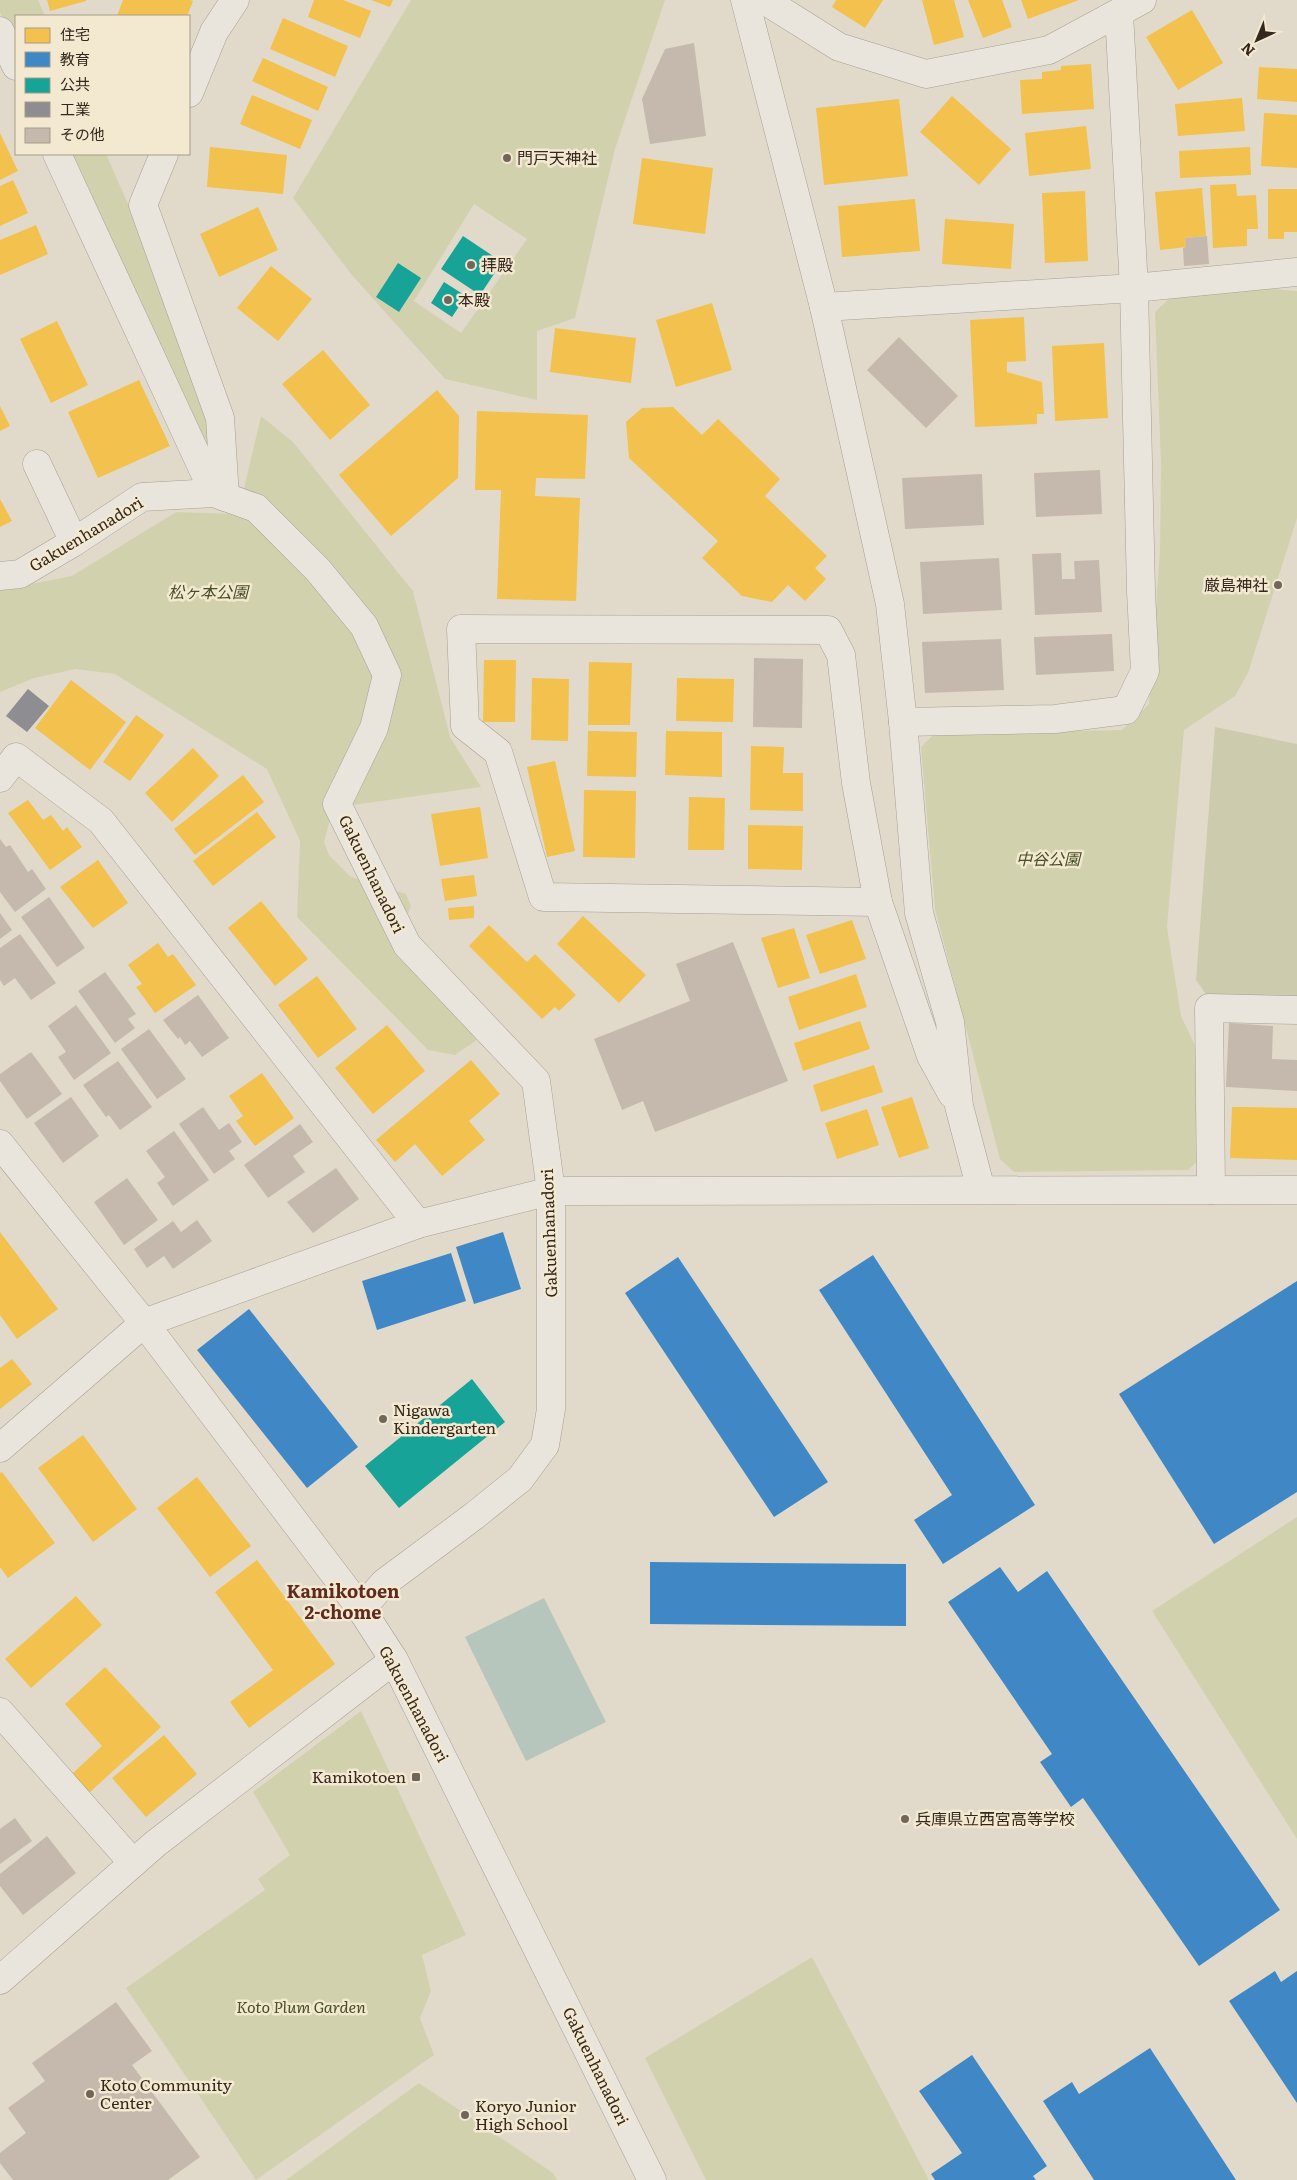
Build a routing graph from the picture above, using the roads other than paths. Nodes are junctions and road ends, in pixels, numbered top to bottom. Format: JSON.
{"nodes":[{"id":1,"x":236,"y":0,"type":"edge"},
{"id":2,"x":744,"y":0,"type":"edge"},
{"id":3,"x":764,"y":0,"type":"edge"},
{"id":4,"x":1131,"y":6,"type":"edge"},
{"id":5,"x":0,"y":31,"type":"edge"},
{"id":6,"x":15,"y":64,"type":"edge"},
{"id":7,"x":190,"y":92,"type":"edge"},
{"id":8,"x":57,"y":155,"type":"edge"},
{"id":9,"x":164,"y":155,"type":"edge"},
{"id":10,"x":1297,"y":272,"type":"edge"},
{"id":11,"x":1134,"y":288,"type":"junction"},
{"id":12,"x":824,"y":307,"type":"junction"},
{"id":13,"x":37,"y":464,"type":"dead end"},
{"id":14,"x":219,"y":495,"type":"junction"},
{"id":15,"x":74,"y":542,"type":"junction"},
{"id":16,"x":0,"y":576,"type":"edge"},
{"id":17,"x":903,"y":722,"type":"junction"},
{"id":18,"x":5,"y":760,"type":"edge"},
{"id":19,"x":878,"y":902,"type":"junction"},
{"id":20,"x":1297,"y":1010,"type":"edge"},
{"id":21,"x":959,"y":1106,"type":"junction"},
{"id":22,"x":0,"y":1144,"type":"edge"},
{"id":23,"x":981,"y":1190,"type":"junction"},
{"id":24,"x":1211,"y":1190,"type":"junction"},
{"id":25,"x":1297,"y":1190,"type":"edge"},
{"id":26,"x":551,"y":1191,"type":"junction"},
{"id":27,"x":418,"y":1224,"type":"junction"},
{"id":28,"x":144,"y":1323,"type":"junction"},
{"id":29,"x":0,"y":1448,"type":"edge"},
{"id":30,"x":361,"y":1609,"type":"junction"},
{"id":31,"x":394,"y":1660,"type":"junction"},
{"id":32,"x":0,"y":1712,"type":"edge"},
{"id":33,"x":133,"y":1864,"type":"junction"},
{"id":34,"x":0,"y":1980,"type":"edge"},
{"id":35,"x":652,"y":2180,"type":"edge"}],
"edges":[{"from":1,"to":7,"type":"street"},
{"from":2,"to":12,"type":"street"},
{"from":3,"to":4,"type":"street"},
{"from":4,"to":11,"type":"street"},
{"from":5,"to":6,"type":"street"},
{"from":8,"to":14,"type":"street"},
{"from":9,"to":14,"type":"street"},
{"from":10,"to":11,"type":"street"},
{"from":11,"to":12,"type":"street"},
{"from":11,"to":17,"type":"street"},
{"from":12,"to":17,"type":"street"},
{"from":13,"to":15,"type":"street"},
{"from":14,"to":15,"type":"street","name":"Gakuenhanadori"},
{"from":14,"to":26,"type":"street","name":"Gakuenhanadori"},
{"from":15,"to":16,"type":"street","name":"Gakuenhanadori"},
{"from":17,"to":21,"type":"street"},
{"from":18,"to":27,"type":"street"},
{"from":19,"to":19,"type":"street"},
{"from":19,"to":21,"type":"street"},
{"from":20,"to":24,"type":"street"},
{"from":21,"to":23,"type":"street"},
{"from":22,"to":28,"type":"street"},
{"from":23,"to":24,"type":"street"},
{"from":23,"to":26,"type":"street"},
{"from":24,"to":25,"type":"street"},
{"from":26,"to":27,"type":"street"},
{"from":26,"to":30,"type":"street","name":"Gakuenhanadori"},
{"from":27,"to":28,"type":"street"},
{"from":28,"to":29,"type":"street"},
{"from":28,"to":30,"type":"street"},
{"from":30,"to":31,"type":"street","name":"Gakuenhanadori"},
{"from":31,"to":33,"type":"street"},
{"from":31,"to":35,"type":"street","name":"Gakuenhanadori"},
{"from":32,"to":33,"type":"street"},
{"from":33,"to":34,"type":"street"}]}
